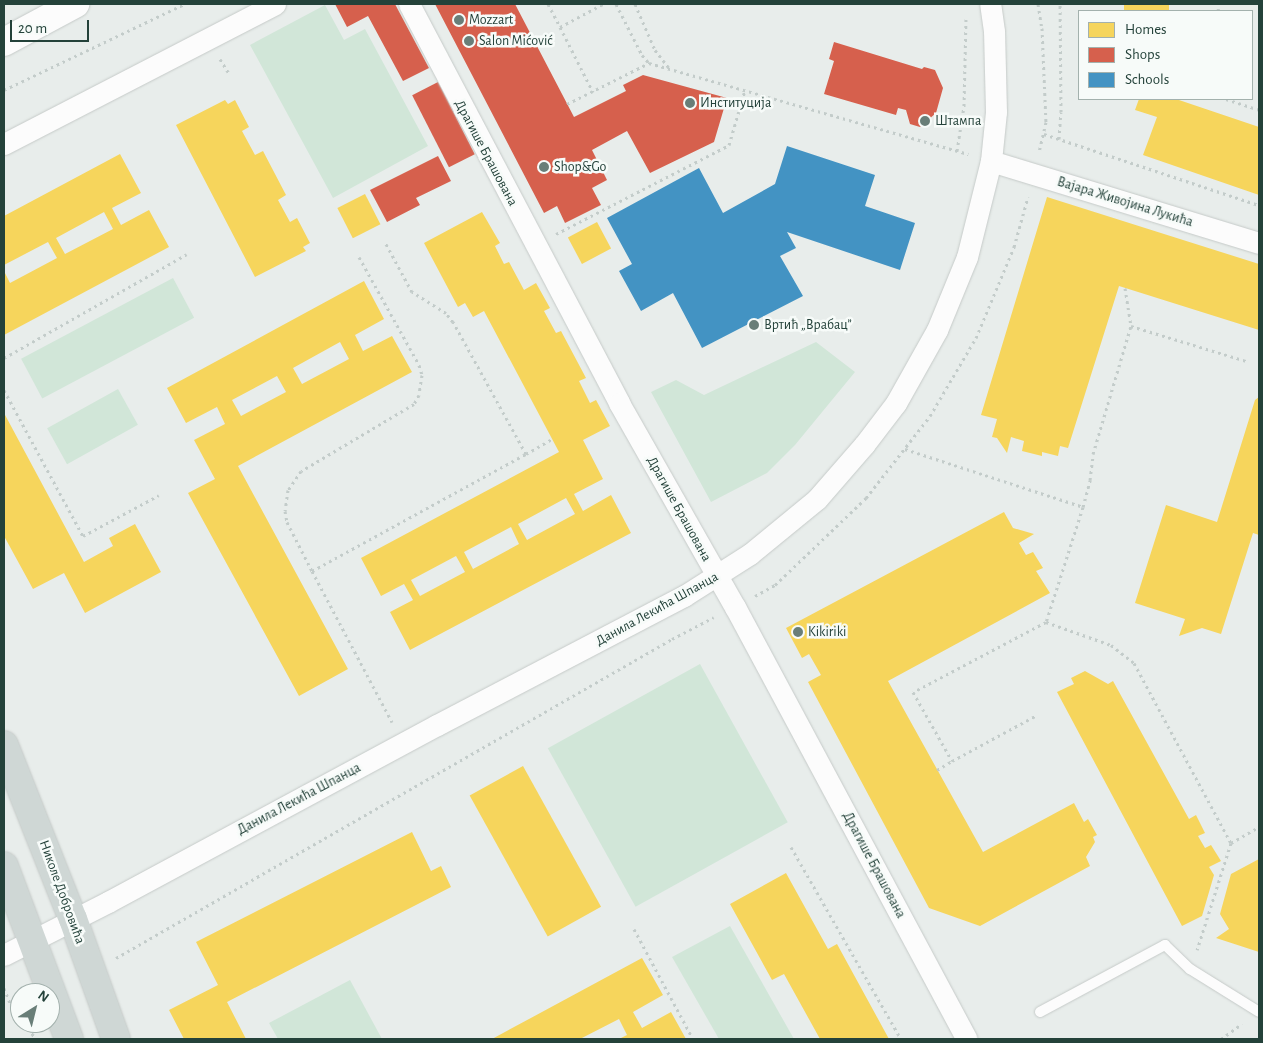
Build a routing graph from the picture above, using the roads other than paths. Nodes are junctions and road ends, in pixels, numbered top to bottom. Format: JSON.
{"nodes":[{"id":1,"x":75,"y":4,"type":"edge"},
{"id":2,"x":274,"y":4,"type":"edge"},
{"id":3,"x":409,"y":4,"type":"edge"},
{"id":4,"x":990,"y":4,"type":"edge"},
{"id":5,"x":4,"y":42,"type":"edge"},
{"id":6,"x":4,"y":144,"type":"edge"},
{"id":7,"x":991,"y":160,"type":"junction"},
{"id":8,"x":1259,"y":243,"type":"edge"},
{"id":9,"x":716,"y":576,"type":"junction"},
{"id":10,"x":4,"y":745,"type":"edge"},
{"id":11,"x":4,"y":866,"type":"edge"},
{"id":12,"x":73,"y":919,"type":"junction"},
{"id":13,"x":32,"y":940,"type":"junction"},
{"id":14,"x":4,"y":955,"type":"edge"},
{"id":15,"x":1040,"y":1012,"type":"dead end"},
{"id":16,"x":1259,"y":1012,"type":"edge"},
{"id":17,"x":69,"y":1039,"type":"edge"},
{"id":18,"x":116,"y":1039,"type":"edge"},
{"id":19,"x":968,"y":1039,"type":"edge"}],
"edges":[{"from":1,"to":5,"type":"main road"},
{"from":2,"to":6,"type":"street"},
{"from":3,"to":9,"type":"street","name":"Драгише Брашована"},
{"from":4,"to":7,"type":"street","name":"Данила Лекића Шпанца"},
{"from":7,"to":8,"type":"street","name":"Вајара Живојина Лукића"},
{"from":7,"to":9,"type":"street","name":"Данила Лекића Шпанца"},
{"from":9,"to":12,"type":"street","name":"Данила Лекића Шпанца"},
{"from":9,"to":19,"type":"street","name":"Драгише Брашована"},
{"from":10,"to":12,"type":"main road","name":"Николе Добровића"},
{"from":11,"to":13,"type":"main road"},
{"from":12,"to":13,"type":"street","name":"Данила Лекића Шпанца"},
{"from":12,"to":18,"type":"main road","name":"Николе Добровића"},
{"from":13,"to":14,"type":"street","name":"Данила Лекића Шпанца"},
{"from":13,"to":17,"type":"main road"},
{"from":15,"to":16,"type":"lane"}]}
